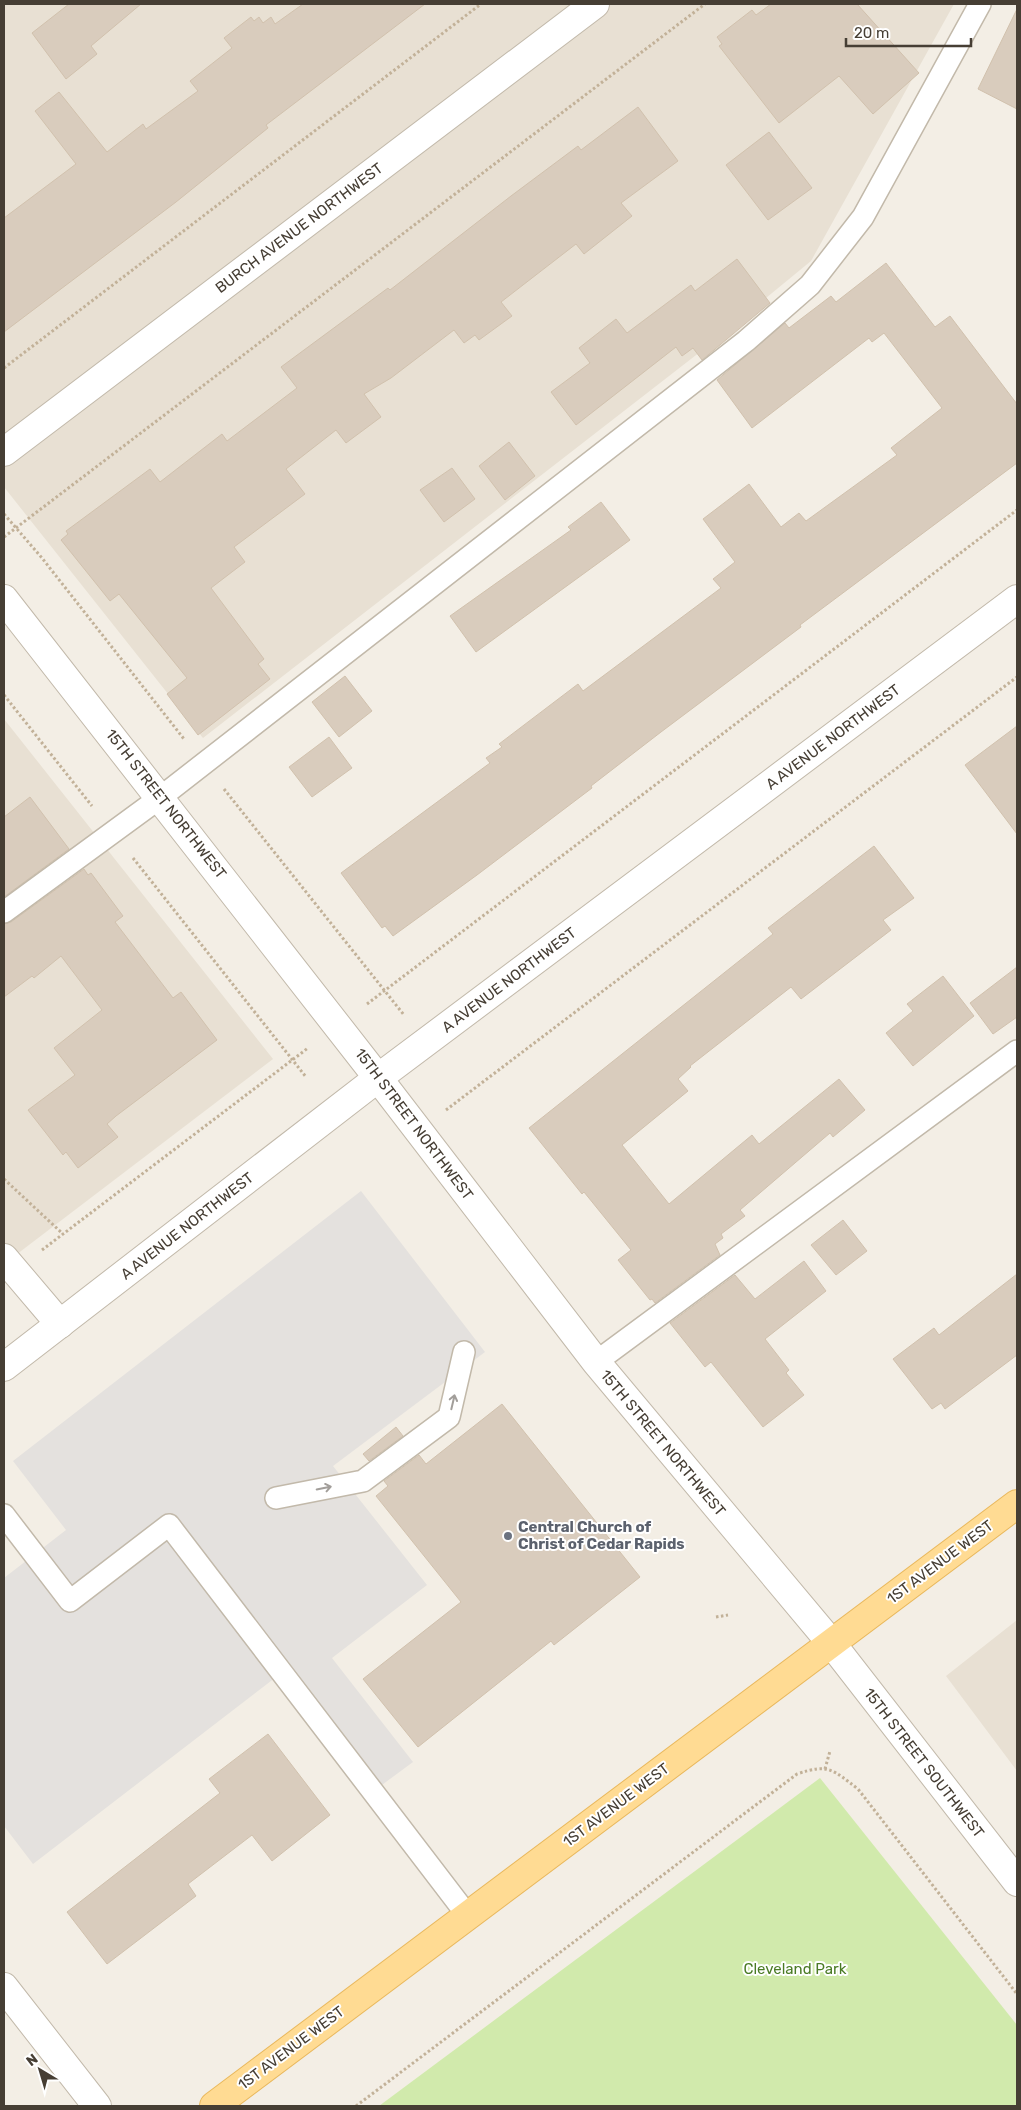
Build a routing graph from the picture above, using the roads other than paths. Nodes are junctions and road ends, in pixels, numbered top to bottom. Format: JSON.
{"nodes":[{"id":1,"x":595,"y":4,"type":"edge"},
{"id":2,"x":980,"y":4,"type":"edge"},
{"id":3,"x":4,"y":452,"type":"edge"},
{"id":4,"x":4,"y":598,"type":"edge"},
{"id":5,"x":1017,"y":598,"type":"edge"},
{"id":6,"x":161,"y":797,"type":"junction"},
{"id":7,"x":4,"y":912,"type":"edge"},
{"id":8,"x":1017,"y":1051,"type":"edge"},
{"id":9,"x":378,"y":1078,"type":"junction"},
{"id":10,"x":4,"y":1258,"type":"edge"},
{"id":11,"x":60,"y":1324,"type":"junction"},
{"id":12,"x":464,"y":1352,"type":"dead end"},
{"id":13,"x":596,"y":1362,"type":"junction"},
{"id":14,"x":4,"y":1367,"type":"edge"},
{"id":15,"x":276,"y":1498,"type":"dead end"},
{"id":16,"x":1017,"y":1504,"type":"edge"},
{"id":17,"x":4,"y":1515,"type":"edge"},
{"id":18,"x":832,"y":1644,"type":"junction"},
{"id":19,"x":1017,"y":1882,"type":"edge"},
{"id":20,"x":468,"y":1916,"type":"junction"},
{"id":21,"x":4,"y":1987,"type":"edge"},
{"id":22,"x":97,"y":2106,"type":"edge"},
{"id":23,"x":214,"y":2106,"type":"edge"}],
"edges":[{"from":1,"to":3,"type":"street","name":"BURCH AVENUE NORTHWEST"},
{"from":2,"to":6,"type":"lane"},
{"from":4,"to":6,"type":"street","name":"15TH STREET NORTHWEST"},
{"from":5,"to":9,"type":"street","name":"A AVENUE NORTHWEST"},
{"from":6,"to":7,"type":"lane"},
{"from":6,"to":9,"type":"street","name":"15TH STREET NORTHWEST"},
{"from":8,"to":13,"type":"lane"},
{"from":9,"to":11,"type":"street","name":"A AVENUE NORTHWEST"},
{"from":9,"to":13,"type":"street","name":"15TH STREET NORTHWEST"},
{"from":10,"to":11,"type":"street"},
{"from":11,"to":14,"type":"street","name":"A AVENUE NORTHWEST"},
{"from":15,"to":12,"type":"lane","one_way":true},
{"from":13,"to":18,"type":"street","name":"15TH STREET NORTHWEST"},
{"from":16,"to":18,"type":"main road","name":"1ST AVENUE WEST"},
{"from":17,"to":20,"type":"lane"},
{"from":18,"to":19,"type":"street","name":"15TH STREET SOUTHWEST"},
{"from":18,"to":20,"type":"main road","name":"1ST AVENUE WEST"},
{"from":20,"to":23,"type":"main road","name":"1ST AVENUE WEST"},
{"from":21,"to":22,"type":"street"}]}
